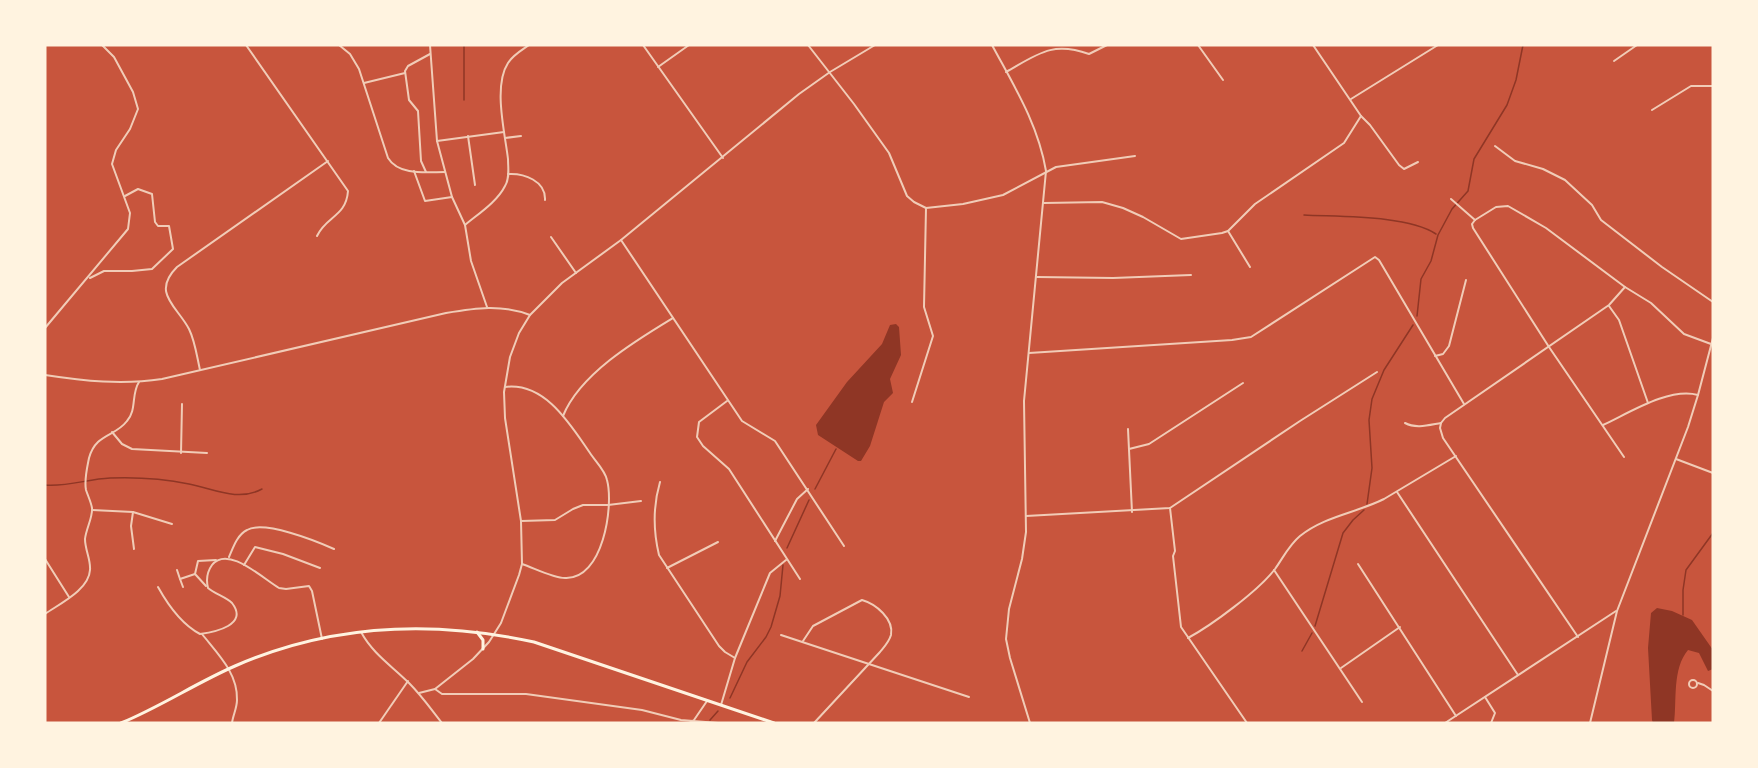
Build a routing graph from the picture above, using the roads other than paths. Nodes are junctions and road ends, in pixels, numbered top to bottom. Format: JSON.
{"nodes":[{"id":1,"x":102,"y":45,"type":"edge"},
{"id":2,"x":246,"y":45,"type":"edge"},
{"id":3,"x":339,"y":45,"type":"edge"},
{"id":4,"x":430,"y":45,"type":"edge"},
{"id":5,"x":522,"y":45,"type":"edge"},
{"id":6,"x":529,"y":45,"type":"edge"},
{"id":7,"x":643,"y":45,"type":"edge"},
{"id":8,"x":689,"y":45,"type":"edge"},
{"id":9,"x":808,"y":45,"type":"edge"},
{"id":10,"x":875,"y":45,"type":"edge"},
{"id":11,"x":992,"y":45,"type":"edge"},
{"id":12,"x":1107,"y":45,"type":"edge"},
{"id":13,"x":1198,"y":45,"type":"edge"},
{"id":14,"x":1313,"y":45,"type":"edge"},
{"id":15,"x":1438,"y":45,"type":"edge"},
{"id":16,"x":1637,"y":45,"type":"edge"},
{"id":17,"x":525,"y":48,"type":"junction"},
{"id":18,"x":430,"y":54,"type":"junction"},
{"id":19,"x":1614,"y":61,"type":"dead end"},
{"id":20,"x":658,"y":67,"type":"junction"},
{"id":21,"x":830,"y":72,"type":"junction"},
{"id":22,"x":1006,"y":72,"type":"junction"},
{"id":23,"x":405,"y":73,"type":"junction"},
{"id":24,"x":1223,"y":80,"type":"dead end"},
{"id":25,"x":364,"y":83,"type":"junction"},
{"id":26,"x":1713,"y":86,"type":"edge"},
{"id":27,"x":1351,"y":99,"type":"junction"},
{"id":28,"x":1652,"y":110,"type":"dead end"},
{"id":29,"x":1361,"y":116,"type":"junction"},
{"id":30,"x":504,"y":132,"type":"junction"},
{"id":31,"x":468,"y":136,"type":"junction"},
{"id":32,"x":521,"y":136,"type":"dead end"},
{"id":33,"x":505,"y":138,"type":"junction"},
{"id":34,"x":437,"y":141,"type":"junction"},
{"id":35,"x":1495,"y":146,"type":"dead end"},
{"id":36,"x":1135,"y":156,"type":"dead end"},
{"id":37,"x":723,"y":158,"type":"junction"},
{"id":38,"x":328,"y":161,"type":"junction"},
{"id":39,"x":1418,"y":162,"type":"dead end"},
{"id":40,"x":414,"y":171,"type":"junction"},
{"id":41,"x":1046,"y":171,"type":"junction"},
{"id":42,"x":426,"y":172,"type":"junction"},
{"id":43,"x":445,"y":172,"type":"junction"},
{"id":44,"x":508,"y":174,"type":"junction"},
{"id":45,"x":475,"y":185,"type":"dead end"},
{"id":46,"x":125,"y":196,"type":"junction"},
{"id":47,"x":452,"y":197,"type":"junction"},
{"id":48,"x":1451,"y":199,"type":"dead end"},
{"id":49,"x":545,"y":200,"type":"dead end"},
{"id":50,"x":1044,"y":203,"type":"junction"},
{"id":51,"x":926,"y":208,"type":"junction"},
{"id":52,"x":1475,"y":220,"type":"junction"},
{"id":53,"x":465,"y":225,"type":"junction"},
{"id":54,"x":1228,"y":231,"type":"junction"},
{"id":55,"x":317,"y":236,"type":"dead end"},
{"id":56,"x":551,"y":237,"type":"dead end"},
{"id":57,"x":621,"y":240,"type":"junction"},
{"id":58,"x":1250,"y":267,"type":"dead end"},
{"id":59,"x":576,"y":273,"type":"junction"},
{"id":60,"x":1191,"y":275,"type":"dead end"},
{"id":61,"x":1037,"y":278,"type":"junction"},
{"id":62,"x":88,"y":280,"type":"junction"},
{"id":63,"x":1466,"y":280,"type":"dead end"},
{"id":64,"x":1624,"y":287,"type":"junction"},
{"id":65,"x":1713,"y":302,"type":"edge"},
{"id":66,"x":1609,"y":305,"type":"junction"},
{"id":67,"x":487,"y":307,"type":"junction"},
{"id":68,"x":530,"y":315,"type":"junction"},
{"id":69,"x":672,"y":318,"type":"junction"},
{"id":70,"x":45,"y":328,"type":"edge"},
{"id":71,"x":1713,"y":338,"type":"edge"},
{"id":72,"x":1711,"y":344,"type":"junction"},
{"id":73,"x":1549,"y":347,"type":"junction"},
{"id":74,"x":1029,"y":353,"type":"junction"},
{"id":75,"x":1435,"y":356,"type":"junction"},
{"id":76,"x":200,"y":370,"type":"junction"},
{"id":77,"x":1377,"y":372,"type":"dead end"},
{"id":78,"x":45,"y":375,"type":"edge"},
{"id":79,"x":139,"y":382,"type":"junction"},
{"id":80,"x":1243,"y":382,"type":"dead end"},
{"id":81,"x":505,"y":387,"type":"junction"},
{"id":82,"x":1698,"y":395,"type":"junction"},
{"id":83,"x":728,"y":400,"type":"junction"},
{"id":84,"x":912,"y":402,"type":"dead end"},
{"id":85,"x":1648,"y":403,"type":"junction"},
{"id":86,"x":182,"y":404,"type":"dead end"},
{"id":87,"x":1464,"y":404,"type":"junction"},
{"id":88,"x":562,"y":416,"type":"junction"},
{"id":89,"x":1405,"y":423,"type":"dead end"},
{"id":90,"x":1441,"y":423,"type":"junction"},
{"id":91,"x":1602,"y":426,"type":"junction"},
{"id":92,"x":1128,"y":429,"type":"dead end"},
{"id":93,"x":112,"y":432,"type":"junction"},
{"id":94,"x":1129,"y":449,"type":"junction"},
{"id":95,"x":181,"y":453,"type":"junction"},
{"id":96,"x":207,"y":453,"type":"dead end"},
{"id":97,"x":1456,"y":456,"type":"junction"},
{"id":98,"x":1624,"y":457,"type":"dead end"},
{"id":99,"x":1676,"y":459,"type":"junction"},
{"id":100,"x":1713,"y":473,"type":"edge"},
{"id":101,"x":660,"y":482,"type":"dead end"},
{"id":102,"x":808,"y":489,"type":"junction"},
{"id":103,"x":1396,"y":492,"type":"junction"},
{"id":104,"x":640,"y":501,"type":"dead end"},
{"id":105,"x":608,"y":506,"type":"junction"},
{"id":106,"x":1170,"y":508,"type":"junction"},
{"id":107,"x":92,"y":510,"type":"junction"},
{"id":108,"x":133,"y":512,"type":"junction"},
{"id":109,"x":1132,"y":512,"type":"junction"},
{"id":110,"x":1026,"y":516,"type":"junction"},
{"id":111,"x":521,"y":521,"type":"junction"},
{"id":112,"x":172,"y":524,"type":"dead end"},
{"id":113,"x":775,"y":541,"type":"junction"},
{"id":114,"x":718,"y":542,"type":"dead end"},
{"id":115,"x":844,"y":546,"type":"dead end"},
{"id":116,"x":134,"y":549,"type":"dead end"},
{"id":117,"x":333,"y":549,"type":"dead end"},
{"id":118,"x":229,"y":557,"type":"junction"},
{"id":119,"x":45,"y":558,"type":"edge"},
{"id":120,"x":216,"y":560,"type":"junction"},
{"id":121,"x":787,"y":560,"type":"junction"},
{"id":122,"x":522,"y":564,"type":"junction"},
{"id":123,"x":1358,"y":564,"type":"dead end"},
{"id":124,"x":244,"y":565,"type":"junction"},
{"id":125,"x":320,"y":568,"type":"dead end"},
{"id":126,"x":666,"y":568,"type":"junction"},
{"id":127,"x":177,"y":570,"type":"dead end"},
{"id":128,"x":1274,"y":570,"type":"junction"},
{"id":129,"x":195,"y":574,"type":"junction"},
{"id":130,"x":180,"y":579,"type":"junction"},
{"id":131,"x":800,"y":579,"type":"dead end"},
{"id":132,"x":158,"y":587,"type":"dead end"},
{"id":133,"x":183,"y":587,"type":"dead end"},
{"id":134,"x":208,"y":588,"type":"junction"},
{"id":135,"x":69,"y":597,"type":"junction"},
{"id":136,"x":1617,"y":611,"type":"junction"},
{"id":137,"x":45,"y":614,"type":"edge"},
{"id":138,"x":1400,"y":627,"type":"junction"},
{"id":139,"x":361,"y":632,"type":"junction"},
{"id":140,"x":477,"y":632,"type":"junction"},
{"id":141,"x":495,"y":633,"type":"junction"},
{"id":142,"x":202,"y":634,"type":"junction"},
{"id":143,"x":781,"y":634,"type":"dead end"},
{"id":144,"x":1578,"y":637,"type":"junction"},
{"id":145,"x":1188,"y":638,"type":"junction"},
{"id":146,"x":322,"y":639,"type":"junction"},
{"id":147,"x":803,"y":641,"type":"junction"},
{"id":148,"x":483,"y":649,"type":"junction"},
{"id":149,"x":735,"y":658,"type":"junction"},
{"id":150,"x":871,"y":663,"type":"junction"},
{"id":151,"x":1341,"y":668,"type":"junction"},
{"id":152,"x":229,"y":669,"type":"junction"},
{"id":153,"x":1518,"y":675,"type":"junction"},
{"id":154,"x":408,"y":681,"type":"junction"},
{"id":155,"x":1698,"y":683,"type":"dead end"},
{"id":156,"x":435,"y":689,"type":"junction"},
{"id":157,"x":1713,"y":691,"type":"edge"},
{"id":158,"x":419,"y":693,"type":"junction"},
{"id":159,"x":969,"y":697,"type":"dead end"},
{"id":160,"x":1485,"y":697,"type":"junction"},
{"id":161,"x":707,"y":701,"type":"junction"},
{"id":162,"x":1362,"y":702,"type":"dead end"},
{"id":163,"x":721,"y":705,"type":"junction"},
{"id":164,"x":1455,"y":716,"type":"junction"},
{"id":165,"x":694,"y":720,"type":"junction"},
{"id":166,"x":1246,"y":722,"type":"edge"},
{"id":167,"x":121,"y":723,"type":"edge"},
{"id":168,"x":232,"y":723,"type":"edge"},
{"id":169,"x":379,"y":723,"type":"edge"},
{"id":170,"x":442,"y":723,"type":"edge"},
{"id":171,"x":689,"y":723,"type":"edge"},
{"id":172,"x":718,"y":723,"type":"edge"},
{"id":173,"x":774,"y":723,"type":"edge"},
{"id":174,"x":814,"y":723,"type":"edge"},
{"id":175,"x":1030,"y":723,"type":"edge"},
{"id":176,"x":1241,"y":723,"type":"edge"},
{"id":177,"x":1445,"y":723,"type":"edge"},
{"id":178,"x":1491,"y":723,"type":"edge"},
{"id":179,"x":1590,"y":723,"type":"edge"}],
"edges":[{"from":1,"to":46,"type":"street"},
{"from":2,"to":38,"type":"street"},
{"from":3,"to":25,"type":"street"},
{"from":4,"to":18,"type":"street"},
{"from":5,"to":17,"type":"street"},
{"from":6,"to":17,"type":"street"},
{"from":7,"to":20,"type":"street"},
{"from":8,"to":20,"type":"street"},
{"from":9,"to":21,"type":"street"},
{"from":10,"to":21,"type":"street"},
{"from":11,"to":22,"type":"street"},
{"from":12,"to":22,"type":"street"},
{"from":13,"to":24,"type":"street"},
{"from":14,"to":27,"type":"street"},
{"from":15,"to":27,"type":"street"},
{"from":16,"to":19,"type":"street"},
{"from":17,"to":30,"type":"street"},
{"from":18,"to":23,"type":"street"},
{"from":18,"to":34,"type":"street"},
{"from":20,"to":37,"type":"street"},
{"from":21,"to":37,"type":"street"},
{"from":21,"to":51,"type":"street"},
{"from":22,"to":41,"type":"street"},
{"from":23,"to":25,"type":"street"},
{"from":23,"to":42,"type":"street"},
{"from":25,"to":40,"type":"street"},
{"from":26,"to":28,"type":"street"},
{"from":27,"to":29,"type":"street"},
{"from":29,"to":39,"type":"street"},
{"from":29,"to":54,"type":"street"},
{"from":30,"to":31,"type":"street"},
{"from":30,"to":33,"type":"street"},
{"from":31,"to":34,"type":"street"},
{"from":31,"to":45,"type":"street"},
{"from":32,"to":33,"type":"street"},
{"from":33,"to":44,"type":"street"},
{"from":34,"to":43,"type":"street"},
{"from":35,"to":65,"type":"street"},
{"from":36,"to":41,"type":"street"},
{"from":37,"to":57,"type":"street"},
{"from":38,"to":55,"type":"street"},
{"from":38,"to":76,"type":"street"},
{"from":40,"to":42,"type":"street"},
{"from":40,"to":47,"type":"street"},
{"from":41,"to":50,"type":"street"},
{"from":41,"to":51,"type":"street"},
{"from":42,"to":43,"type":"street"},
{"from":43,"to":47,"type":"street"},
{"from":44,"to":49,"type":"street"},
{"from":44,"to":53,"type":"street"},
{"from":46,"to":62,"type":"street"},
{"from":46,"to":62,"type":"street"},
{"from":47,"to":53,"type":"street"},
{"from":48,"to":52,"type":"street"},
{"from":50,"to":54,"type":"street"},
{"from":50,"to":61,"type":"street"},
{"from":51,"to":84,"type":"street"},
{"from":52,"to":64,"type":"street"},
{"from":52,"to":73,"type":"street"},
{"from":53,"to":67,"type":"street"},
{"from":54,"to":58,"type":"street"},
{"from":56,"to":59,"type":"street"},
{"from":57,"to":59,"type":"street"},
{"from":57,"to":69,"type":"street"},
{"from":59,"to":68,"type":"street"},
{"from":60,"to":61,"type":"street"},
{"from":61,"to":74,"type":"street"},
{"from":62,"to":70,"type":"street"},
{"from":63,"to":75,"type":"street"},
{"from":64,"to":66,"type":"street"},
{"from":64,"to":72,"type":"street"},
{"from":66,"to":73,"type":"street"},
{"from":66,"to":85,"type":"street"},
{"from":67,"to":68,"type":"street"},
{"from":67,"to":76,"type":"street"},
{"from":68,"to":81,"type":"street"},
{"from":69,"to":83,"type":"street"},
{"from":69,"to":88,"type":"street"},
{"from":71,"to":72,"type":"street"},
{"from":72,"to":82,"type":"street"},
{"from":73,"to":87,"type":"street"},
{"from":73,"to":91,"type":"street"},
{"from":74,"to":75,"type":"street"},
{"from":74,"to":110,"type":"street"},
{"from":75,"to":87,"type":"street"},
{"from":76,"to":79,"type":"street"},
{"from":77,"to":106,"type":"street"},
{"from":78,"to":79,"type":"street"},
{"from":79,"to":93,"type":"street"},
{"from":80,"to":94,"type":"street"},
{"from":81,"to":88,"type":"street"},
{"from":81,"to":111,"type":"street"},
{"from":82,"to":85,"type":"street"},
{"from":82,"to":99,"type":"street"},
{"from":83,"to":102,"type":"street"},
{"from":83,"to":113,"type":"street"},
{"from":85,"to":91,"type":"street"},
{"from":86,"to":95,"type":"street"},
{"from":87,"to":90,"type":"street"},
{"from":88,"to":105,"type":"street"},
{"from":89,"to":90,"type":"street"},
{"from":90,"to":97,"type":"street"},
{"from":91,"to":98,"type":"street"},
{"from":92,"to":94,"type":"street"},
{"from":93,"to":95,"type":"street"},
{"from":93,"to":107,"type":"street"},
{"from":94,"to":109,"type":"street"},
{"from":95,"to":96,"type":"street"},
{"from":97,"to":103,"type":"street"},
{"from":97,"to":144,"type":"street"},
{"from":99,"to":100,"type":"street"},
{"from":99,"to":136,"type":"street"},
{"from":101,"to":126,"type":"street"},
{"from":102,"to":113,"type":"street"},
{"from":102,"to":115,"type":"street"},
{"from":103,"to":128,"type":"street"},
{"from":103,"to":153,"type":"street"},
{"from":104,"to":105,"type":"street"},
{"from":105,"to":111,"type":"street"},
{"from":105,"to":122,"type":"street"},
{"from":106,"to":109,"type":"street"},
{"from":106,"to":145,"type":"street"},
{"from":107,"to":108,"type":"street"},
{"from":107,"to":135,"type":"street"},
{"from":108,"to":112,"type":"street"},
{"from":108,"to":116,"type":"street"},
{"from":109,"to":110,"type":"street"},
{"from":110,"to":175,"type":"street"},
{"from":111,"to":122,"type":"street"},
{"from":113,"to":121,"type":"street"},
{"from":114,"to":126,"type":"street"},
{"from":117,"to":118,"type":"street"},
{"from":118,"to":120,"type":"street"},
{"from":118,"to":124,"type":"street"},
{"from":119,"to":135,"type":"street"},
{"from":120,"to":129,"type":"street"},
{"from":120,"to":134,"type":"street"},
{"from":121,"to":131,"type":"street"},
{"from":121,"to":149,"type":"street"},
{"from":122,"to":141,"type":"street"},
{"from":123,"to":138,"type":"street"},
{"from":124,"to":125,"type":"street"},
{"from":124,"to":146,"type":"street"},
{"from":126,"to":149,"type":"street"},
{"from":127,"to":130,"type":"street"},
{"from":128,"to":145,"type":"street"},
{"from":128,"to":151,"type":"street"},
{"from":129,"to":130,"type":"street"},
{"from":129,"to":134,"type":"street"},
{"from":130,"to":133,"type":"street"},
{"from":132,"to":142,"type":"street"},
{"from":134,"to":142,"type":"street"},
{"from":135,"to":137,"type":"street"},
{"from":136,"to":144,"type":"street"},
{"from":136,"to":179,"type":"street"},
{"from":138,"to":151,"type":"street"},
{"from":138,"to":164,"type":"street"},
{"from":139,"to":140,"type":"main road"},
{"from":139,"to":146,"type":"main road"},
{"from":139,"to":154,"type":"street"},
{"from":140,"to":141,"type":"main road"},
{"from":140,"to":148,"type":"main road"},
{"from":141,"to":148,"type":"street"},
{"from":141,"to":161,"type":"main road"},
{"from":142,"to":152,"type":"street"},
{"from":143,"to":147,"type":"street"},
{"from":144,"to":153,"type":"street"},
{"from":145,"to":166,"type":"street"},
{"from":146,"to":152,"type":"main road"},
{"from":147,"to":150,"type":"street"},
{"from":147,"to":150,"type":"street"},
{"from":148,"to":156,"type":"street"},
{"from":149,"to":163,"type":"street"},
{"from":150,"to":159,"type":"street"},
{"from":150,"to":174,"type":"street"},
{"from":151,"to":162,"type":"street"},
{"from":152,"to":167,"type":"main road"},
{"from":152,"to":168,"type":"street"},
{"from":153,"to":160,"type":"street"},
{"from":154,"to":158,"type":"street"},
{"from":154,"to":169,"type":"street"},
{"from":155,"to":157,"type":"street"},
{"from":156,"to":158,"type":"street"},
{"from":156,"to":165,"type":"street"},
{"from":158,"to":170,"type":"street"},
{"from":160,"to":164,"type":"street"},
{"from":160,"to":178,"type":"street"},
{"from":161,"to":163,"type":"main road"},
{"from":161,"to":165,"type":"street"},
{"from":163,"to":173,"type":"main road"},
{"from":164,"to":177,"type":"street"},
{"from":165,"to":171,"type":"street"},
{"from":165,"to":172,"type":"street"},
{"from":166,"to":176,"type":"street"}]}
